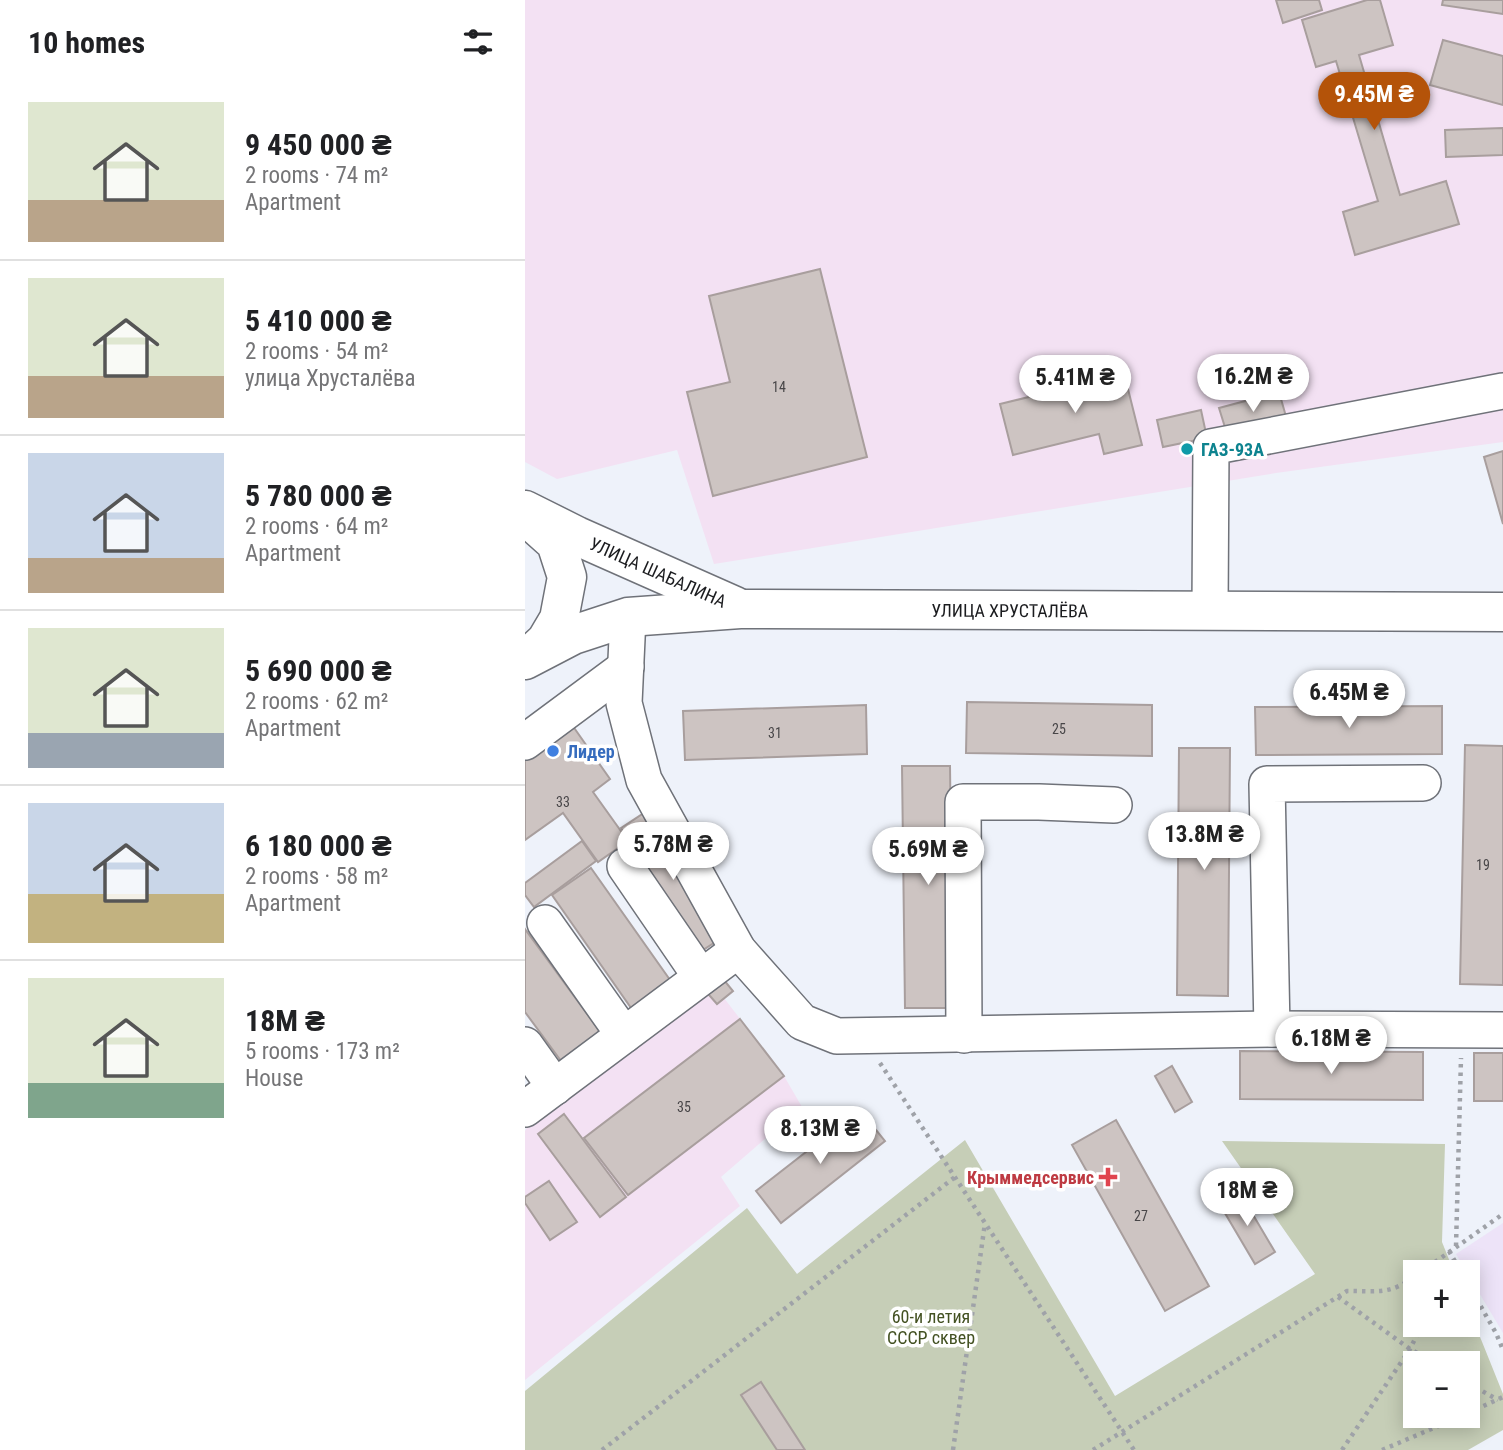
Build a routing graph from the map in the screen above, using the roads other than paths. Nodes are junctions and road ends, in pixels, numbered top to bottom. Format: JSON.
{"nodes":[{"id":1,"x":1503,"y":391,"type":"edge"},
{"id":2,"x":525,"y":510,"type":"edge"},
{"id":3,"x":525,"y":516,"type":"edge"},
{"id":4,"x":577,"y":536,"type":"junction"},
{"id":5,"x":740,"y":609,"type":"junction"},
{"id":6,"x":1210,"y":611,"type":"junction"},
{"id":7,"x":1503,"y":612,"type":"edge"},
{"id":8,"x":628,"y":617,"type":"junction"},
{"id":9,"x":527,"y":659,"type":"edge"},
{"id":10,"x":626,"y":667,"type":"junction"},
{"id":11,"x":525,"y":742,"type":"edge"},
{"id":12,"x":1423,"y":783,"type":"dead end"},
{"id":13,"x":1114,"y":805,"type":"dead end"},
{"id":14,"x":625,"y":866,"type":"dead end"},
{"id":15,"x":545,"y":923,"type":"dead end"},
{"id":16,"x":738,"y":950,"type":"junction"},
{"id":17,"x":701,"y":977,"type":"junction"},
{"id":18,"x":1272,"y":1029,"type":"junction"},
{"id":19,"x":1503,"y":1030,"type":"edge"},
{"id":20,"x":624,"y":1035,"type":"junction"},
{"id":21,"x":964,"y":1035,"type":"junction"},
{"id":22,"x":525,"y":1045,"type":"edge"},
{"id":23,"x":555,"y":1087,"type":"junction"},
{"id":24,"x":525,"y":1109,"type":"edge"}],
"edges":[{"from":1,"to":6,"type":"street"},
{"from":2,"to":4,"type":"main road","name":"УЛИЦА ШАБАЛИНА"},
{"from":3,"to":9,"type":"main road","name":"УЛИЦА ШАБАЛИНА"},
{"from":4,"to":5,"type":"main road","name":"УЛИЦА ШАБАЛИНА"},
{"from":4,"to":8,"type":"main road","name":"УЛИЦА ШАБАЛИНА"},
{"from":5,"to":6,"type":"main road","name":"УЛИЦА ХРУСТАЛЁВА"},
{"from":5,"to":8,"type":"main road","name":"УЛИЦА ХРУСТАЛЁВА"},
{"from":6,"to":7,"type":"main road","name":"УЛИЦА ХРУСТАЛЁВА"},
{"from":8,"to":9,"type":"main road","name":"УЛИЦА ХРУСТАЛЁВА"},
{"from":8,"to":10,"type":"street"},
{"from":10,"to":11,"type":"street"},
{"from":10,"to":16,"type":"street"},
{"from":12,"to":18,"type":"street"},
{"from":13,"to":21,"type":"street"},
{"from":14,"to":17,"type":"street"},
{"from":15,"to":20,"type":"street"},
{"from":16,"to":17,"type":"street"},
{"from":16,"to":21,"type":"street"},
{"from":17,"to":20,"type":"street"},
{"from":18,"to":19,"type":"street"},
{"from":18,"to":21,"type":"street"},
{"from":20,"to":23,"type":"street"},
{"from":22,"to":23,"type":"street"},
{"from":23,"to":24,"type":"street"}]}
